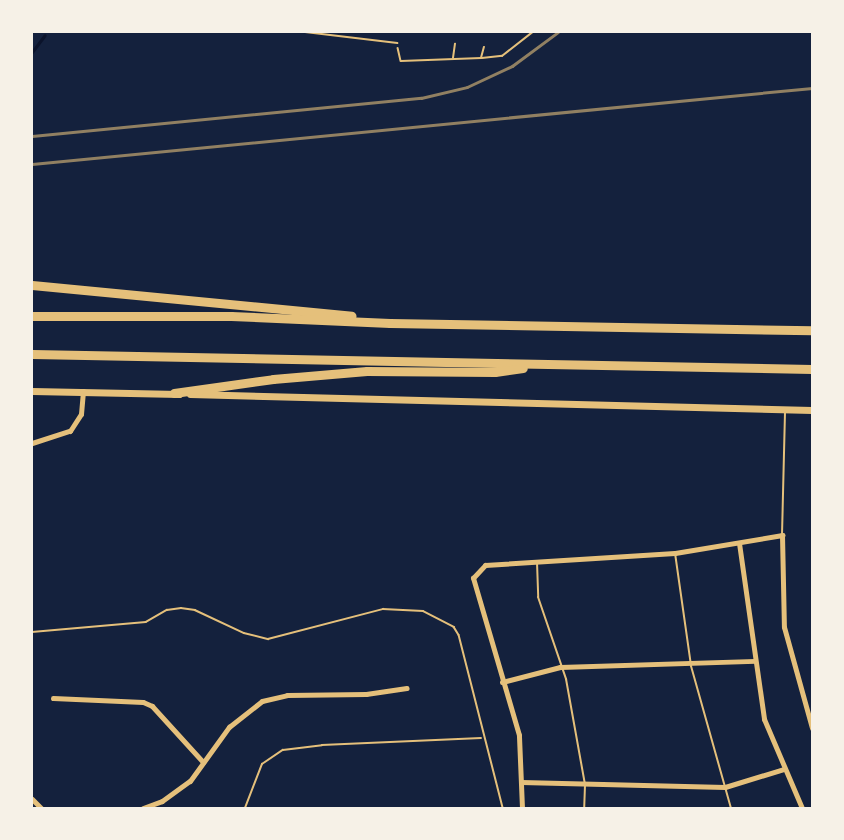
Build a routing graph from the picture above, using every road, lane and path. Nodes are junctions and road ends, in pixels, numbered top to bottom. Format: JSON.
{"nodes":[{"id":1,"x":304,"y":32,"type":"edge"},
{"id":2,"x":534,"y":32,"type":"edge"},
{"id":3,"x":398,"y":43,"type":"joint"},
{"id":4,"x":455,"y":44,"type":"dead end"},
{"id":5,"x":484,"y":47,"type":"dead end"},
{"id":6,"x":481,"y":58,"type":"junction"},
{"id":7,"x":453,"y":59,"type":"junction"},
{"id":8,"x":32,"y":285,"type":"edge"},
{"id":9,"x":32,"y":316,"type":"edge"},
{"id":10,"x":390,"y":323,"type":"junction"},
{"id":11,"x":813,"y":330,"type":"edge"},
{"id":12,"x":32,"y":354,"type":"edge"},
{"id":13,"x":549,"y":364,"type":"junction"},
{"id":14,"x":813,"y":369,"type":"edge"},
{"id":15,"x":32,"y":391,"type":"edge"},
{"id":16,"x":83,"y":391,"type":"junction"},
{"id":17,"x":174,"y":393,"type":"junction"},
{"id":18,"x":785,"y":409,"type":"junction"},
{"id":19,"x":813,"y":410,"type":"edge"},
{"id":20,"x":32,"y":443,"type":"edge"},
{"id":21,"x":782,"y":535,"type":"junction"},
{"id":22,"x":740,"y":543,"type":"junction"},
{"id":23,"x":675,"y":553,"type":"junction"},
{"id":24,"x":537,"y":562,"type":"junction"},
{"id":25,"x":32,"y":632,"type":"edge"},
{"id":26,"x":755,"y":662,"type":"junction"},
{"id":27,"x":691,"y":666,"type":"junction"},
{"id":28,"x":560,"y":667,"type":"junction"},
{"id":29,"x":502,"y":682,"type":"junction"},
{"id":30,"x":407,"y":688,"type":"dead end"},
{"id":31,"x":53,"y":698,"type":"dead end"},
{"id":32,"x":813,"y":702,"type":"edge"},
{"id":33,"x":804,"y":704,"type":"junction"},
{"id":34,"x":813,"y":728,"type":"edge"},
{"id":35,"x":483,"y":738,"type":"junction"},
{"id":36,"x":203,"y":762,"type":"junction"},
{"id":37,"x":784,"y":769,"type":"junction"},
{"id":38,"x":520,"y":782,"type":"junction"},
{"id":39,"x":585,"y":785,"type":"junction"},
{"id":40,"x":725,"y":787,"type":"junction"},
{"id":41,"x":32,"y":799,"type":"edge"},
{"id":42,"x":40,"y":808,"type":"edge"},
{"id":43,"x":143,"y":808,"type":"edge"},
{"id":44,"x":245,"y":808,"type":"edge"},
{"id":45,"x":503,"y":808,"type":"edge"},
{"id":46,"x":522,"y":808,"type":"edge"},
{"id":47,"x":584,"y":808,"type":"edge"},
{"id":48,"x":731,"y":808,"type":"edge"},
{"id":49,"x":802,"y":808,"type":"edge"}],
"edges":[{"from":1,"to":3,"type":"lane"},
{"from":2,"to":6,"type":"path"},
{"from":3,"to":7,"type":"path"},
{"from":4,"to":7,"type":"path"},
{"from":5,"to":6,"type":"path"},
{"from":6,"to":7,"type":"path"},
{"from":8,"to":10,"type":"highway"},
{"from":9,"to":10,"type":"highway"},
{"from":10,"to":11,"type":"highway"},
{"from":12,"to":13,"type":"highway"},
{"from":13,"to":14,"type":"highway"},
{"from":13,"to":17,"type":"highway"},
{"from":15,"to":16,"type":"main road"},
{"from":16,"to":17,"type":"main road"},
{"from":16,"to":20,"type":"street"},
{"from":17,"to":18,"type":"main road"},
{"from":18,"to":19,"type":"main road"},
{"from":18,"to":21,"type":"lane"},
{"from":21,"to":22,"type":"street"},
{"from":21,"to":33,"type":"street"},
{"from":22,"to":23,"type":"street"},
{"from":22,"to":26,"type":"street"},
{"from":23,"to":24,"type":"street"},
{"from":23,"to":27,"type":"lane"},
{"from":24,"to":28,"type":"lane"},
{"from":24,"to":29,"type":"street"},
{"from":25,"to":35,"type":"path"},
{"from":26,"to":27,"type":"street"},
{"from":26,"to":37,"type":"street"},
{"from":27,"to":28,"type":"street"},
{"from":27,"to":40,"type":"lane"},
{"from":28,"to":29,"type":"street"},
{"from":28,"to":39,"type":"lane"},
{"from":29,"to":38,"type":"street"},
{"from":30,"to":36,"type":"street"},
{"from":31,"to":36,"type":"street"},
{"from":32,"to":33,"type":"street"},
{"from":33,"to":34,"type":"street"},
{"from":35,"to":44,"type":"path"},
{"from":35,"to":45,"type":"path"},
{"from":36,"to":43,"type":"street"},
{"from":37,"to":40,"type":"street"},
{"from":37,"to":49,"type":"street"},
{"from":38,"to":39,"type":"street"},
{"from":38,"to":46,"type":"street"},
{"from":39,"to":40,"type":"street"},
{"from":39,"to":47,"type":"lane"},
{"from":40,"to":48,"type":"lane"},
{"from":41,"to":42,"type":"street"}]}
